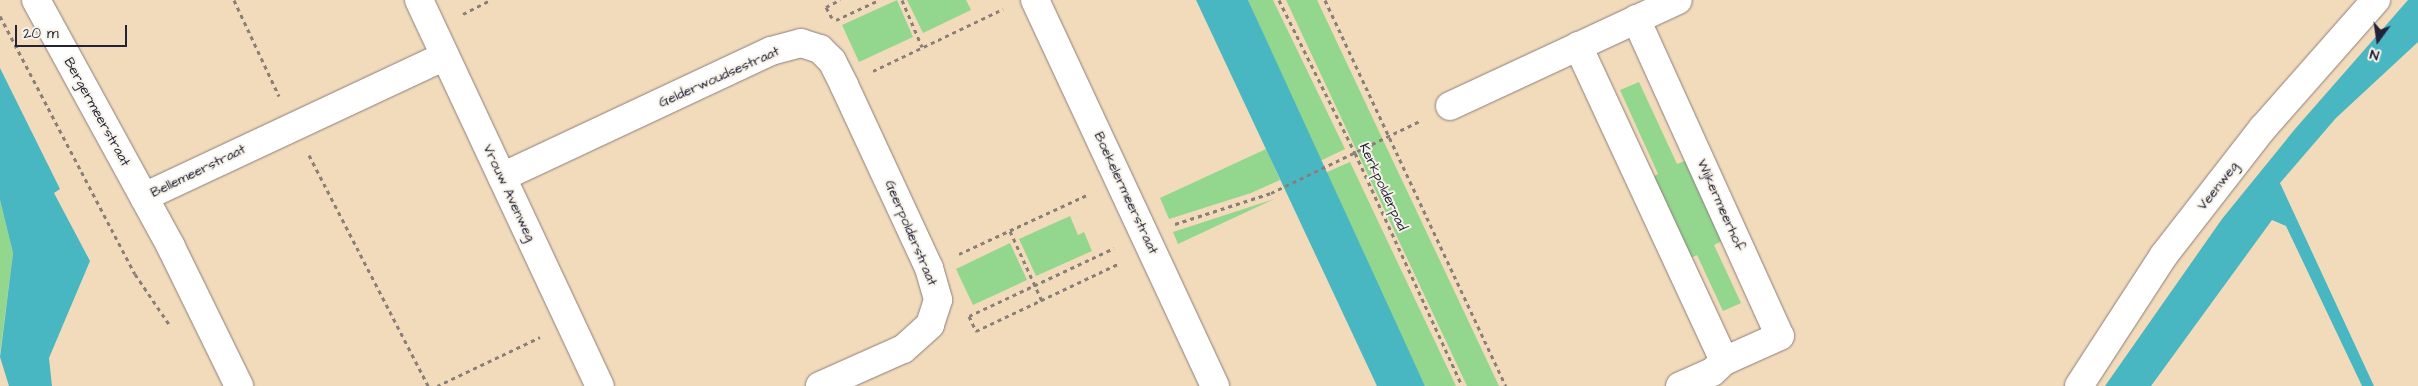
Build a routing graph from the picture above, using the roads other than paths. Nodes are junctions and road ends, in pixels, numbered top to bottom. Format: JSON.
{"nodes":[{"id":1,"x":36,"y":0,"type":"edge"},
{"id":2,"x":419,"y":0,"type":"edge"},
{"id":3,"x":1678,"y":0,"type":"edge"},
{"id":4,"x":2376,"y":0,"type":"edge"},
{"id":5,"x":1024,"y":2,"type":"edge"},
{"id":6,"x":1636,"y":19,"type":"junction"},
{"id":7,"x":1578,"y":46,"type":"junction"},
{"id":8,"x":445,"y":56,"type":"junction"},
{"id":9,"x":1450,"y":106,"type":"dead end"},
{"id":10,"x":881,"y":164,"type":"joint"},
{"id":11,"x":502,"y":177,"type":"junction"},
{"id":12,"x":144,"y":197,"type":"junction"},
{"id":13,"x":1724,"y":361,"type":"junction"},
{"id":14,"x":239,"y":386,"type":"edge"},
{"id":15,"x":600,"y":386,"type":"edge"},
{"id":16,"x":820,"y":386,"type":"edge"},
{"id":17,"x":1216,"y":386,"type":"edge"},
{"id":18,"x":1680,"y":386,"type":"edge"},
{"id":19,"x":2079,"y":386,"type":"edge"}],
"edges":[{"from":1,"to":12,"type":"street","name":"Bergermeerstraat"},
{"from":2,"to":8,"type":"street","name":"Vrouw Avenweg"},
{"from":3,"to":6,"type":"street"},
{"from":4,"to":19,"type":"street","name":"Veenweg"},
{"from":5,"to":17,"type":"street","name":"Boekelermeerstraat"},
{"from":6,"to":7,"type":"street"},
{"from":6,"to":13,"type":"street","name":"Wijkermeerhof"},
{"from":7,"to":9,"type":"street"},
{"from":7,"to":13,"type":"street"},
{"from":8,"to":11,"type":"street","name":"Vrouw Avenweg"},
{"from":8,"to":12,"type":"street","name":"Bellemeerstraat"},
{"from":10,"to":11,"type":"street","name":"Gelderwoudsestraat"},
{"from":10,"to":16,"type":"street","name":"Geerpolderstraat"},
{"from":11,"to":15,"type":"street","name":"Vrouw Avenweg"},
{"from":12,"to":14,"type":"street","name":"Bellemeerstraat"},
{"from":13,"to":18,"type":"street","name":"Wijkermeerhof"}]}
